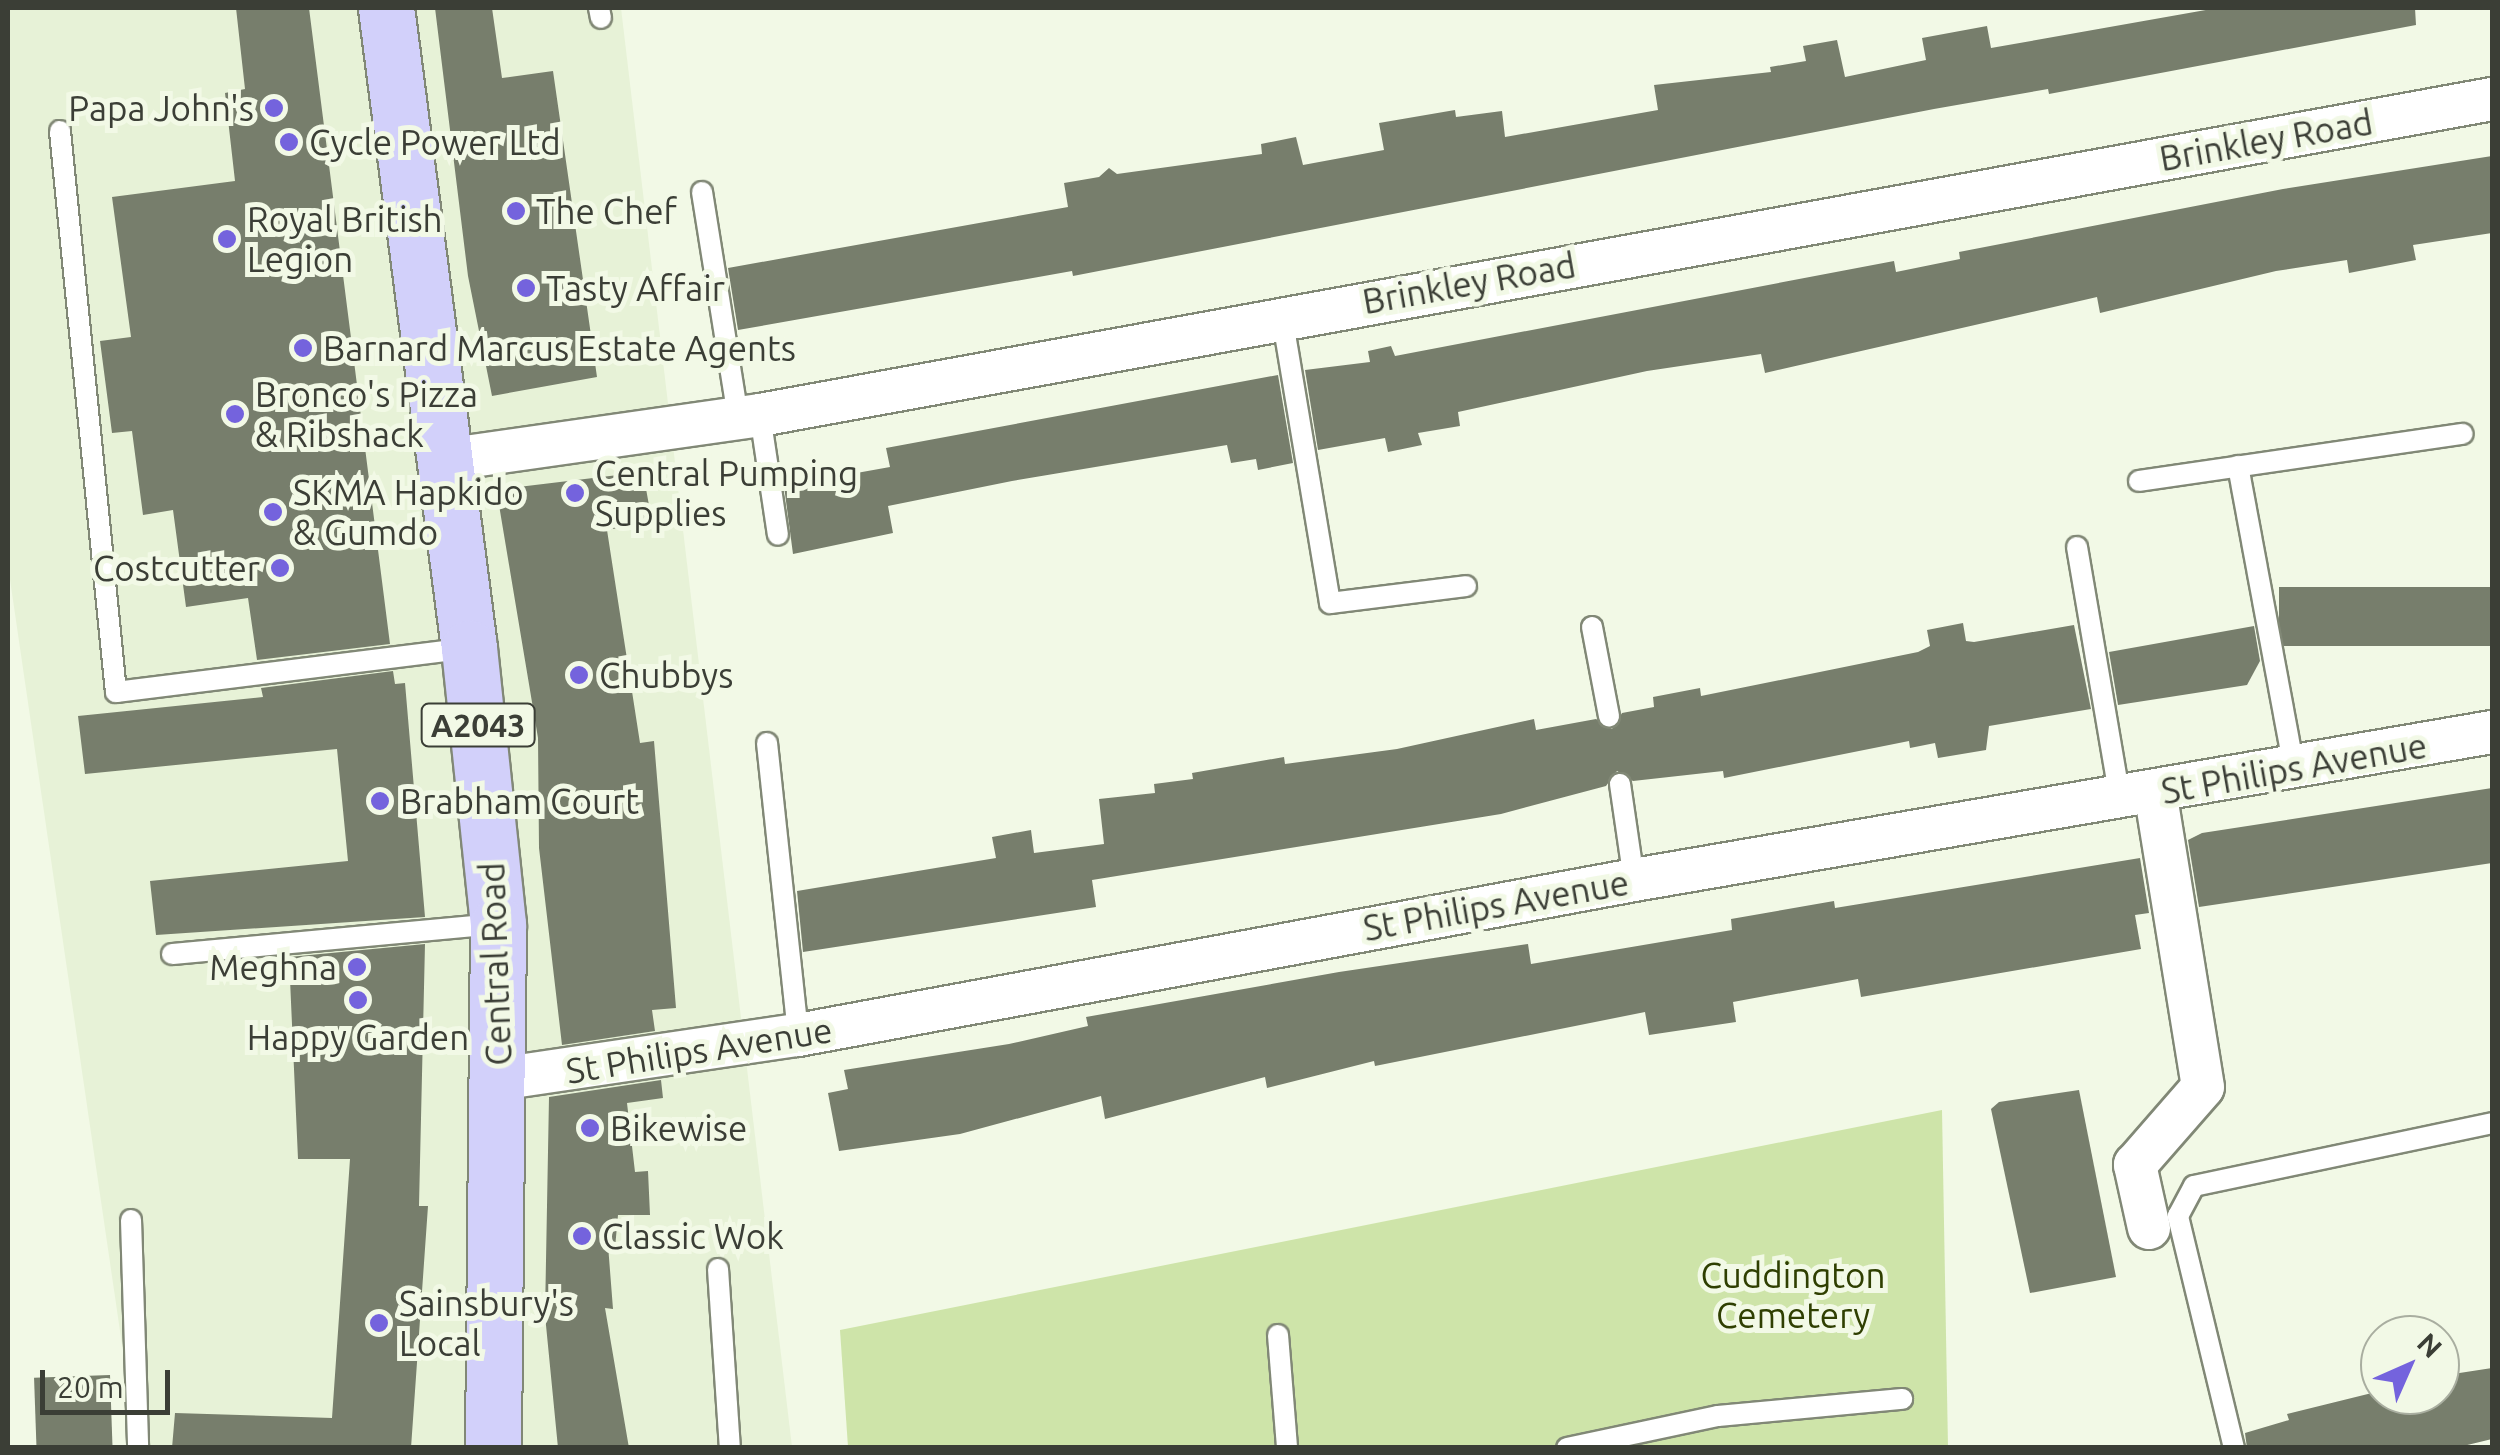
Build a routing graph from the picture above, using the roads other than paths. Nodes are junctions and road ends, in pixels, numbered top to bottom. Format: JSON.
{"nodes":[{"id":1,"x":386,"y":8,"type":"edge"},
{"id":2,"x":2492,"y":100,"type":"edge"},
{"id":3,"x":60,"y":131,"type":"dead end"},
{"id":4,"x":702,"y":192,"type":"dead end"},
{"id":5,"x":1282,"y":316,"type":"junction"},
{"id":6,"x":749,"y":417,"type":"junction"},
{"id":7,"x":2462,"y":434,"type":"dead end"},
{"id":8,"x":444,"y":460,"type":"junction"},
{"id":9,"x":2238,"y":466,"type":"junction"},
{"id":10,"x":2140,"y":482,"type":"dead end"},
{"id":11,"x":778,"y":535,"type":"dead end"},
{"id":12,"x":2076,"y":548,"type":"dead end"},
{"id":13,"x":1466,"y":586,"type":"dead end"},
{"id":14,"x":1592,"y":627,"type":"dead end"},
{"id":15,"x":469,"y":648,"type":"junction"},
{"id":16,"x":1609,"y":716,"type":"dead end"},
{"id":17,"x":2492,"y":732,"type":"edge"},
{"id":18,"x":766,"y":743,"type":"dead end"},
{"id":19,"x":2294,"y":769,"type":"junction"},
{"id":20,"x":1620,"y":784,"type":"dead end"},
{"id":21,"x":2137,"y":795,"type":"junction"},
{"id":22,"x":1634,"y":880,"type":"junction"},
{"id":23,"x":498,"y":924,"type":"junction"},
{"id":24,"x":172,"y":954,"type":"dead end"},
{"id":25,"x":798,"y":1035,"type":"junction"},
{"id":26,"x":499,"y":1080,"type":"junction"},
{"id":27,"x":2492,"y":1123,"type":"edge"},
{"id":28,"x":131,"y":1220,"type":"dead end"},
{"id":29,"x":2149,"y":1228,"type":"dead end"},
{"id":30,"x":718,"y":1269,"type":"dead end"},
{"id":31,"x":1278,"y":1335,"type":"dead end"},
{"id":32,"x":1902,"y":1398,"type":"dead end"},
{"id":33,"x":138,"y":1448,"type":"edge"},
{"id":34,"x":492,"y":1448,"type":"edge"},
{"id":35,"x":730,"y":1448,"type":"edge"},
{"id":36,"x":1287,"y":1448,"type":"edge"},
{"id":37,"x":1567,"y":1448,"type":"edge"},
{"id":38,"x":2234,"y":1448,"type":"edge"}],
"edges":[{"from":1,"to":8,"type":"main road","name":"Central Road","number":"A2043"},
{"from":2,"to":5,"type":"street","name":"Brinkley Road"},
{"from":3,"to":15,"type":"lane"},
{"from":4,"to":6,"type":"lane"},
{"from":5,"to":6,"type":"street","name":"Brinkley Road"},
{"from":5,"to":13,"type":"lane"},
{"from":6,"to":8,"type":"street","name":"Brinkley Road"},
{"from":6,"to":11,"type":"lane"},
{"from":7,"to":9,"type":"lane"},
{"from":8,"to":15,"type":"main road","name":"Central Road","number":"A2043"},
{"from":9,"to":10,"type":"lane"},
{"from":9,"to":19,"type":"lane"},
{"from":12,"to":21,"type":"lane"},
{"from":14,"to":16,"type":"lane"},
{"from":15,"to":23,"type":"main road","name":"Central Road","number":"A2043"},
{"from":17,"to":19,"type":"street","name":"St Philips Avenue"},
{"from":18,"to":25,"type":"lane"},
{"from":19,"to":21,"type":"street","name":"St Philips Avenue"},
{"from":20,"to":22,"type":"lane"},
{"from":21,"to":22,"type":"street","name":"St Philips Avenue"},
{"from":21,"to":29,"type":"street"},
{"from":22,"to":25,"type":"street","name":"St Philips Avenue"},
{"from":23,"to":24,"type":"lane"},
{"from":23,"to":26,"type":"main road","name":"Central Road","number":"A2043"},
{"from":25,"to":26,"type":"street","name":"St Philips Avenue"},
{"from":26,"to":34,"type":"main road","name":"Central Road","number":"A2043"},
{"from":27,"to":38,"type":"lane"},
{"from":28,"to":33,"type":"lane"},
{"from":30,"to":35,"type":"lane"},
{"from":31,"to":36,"type":"lane"},
{"from":32,"to":37,"type":"lane"}]}
